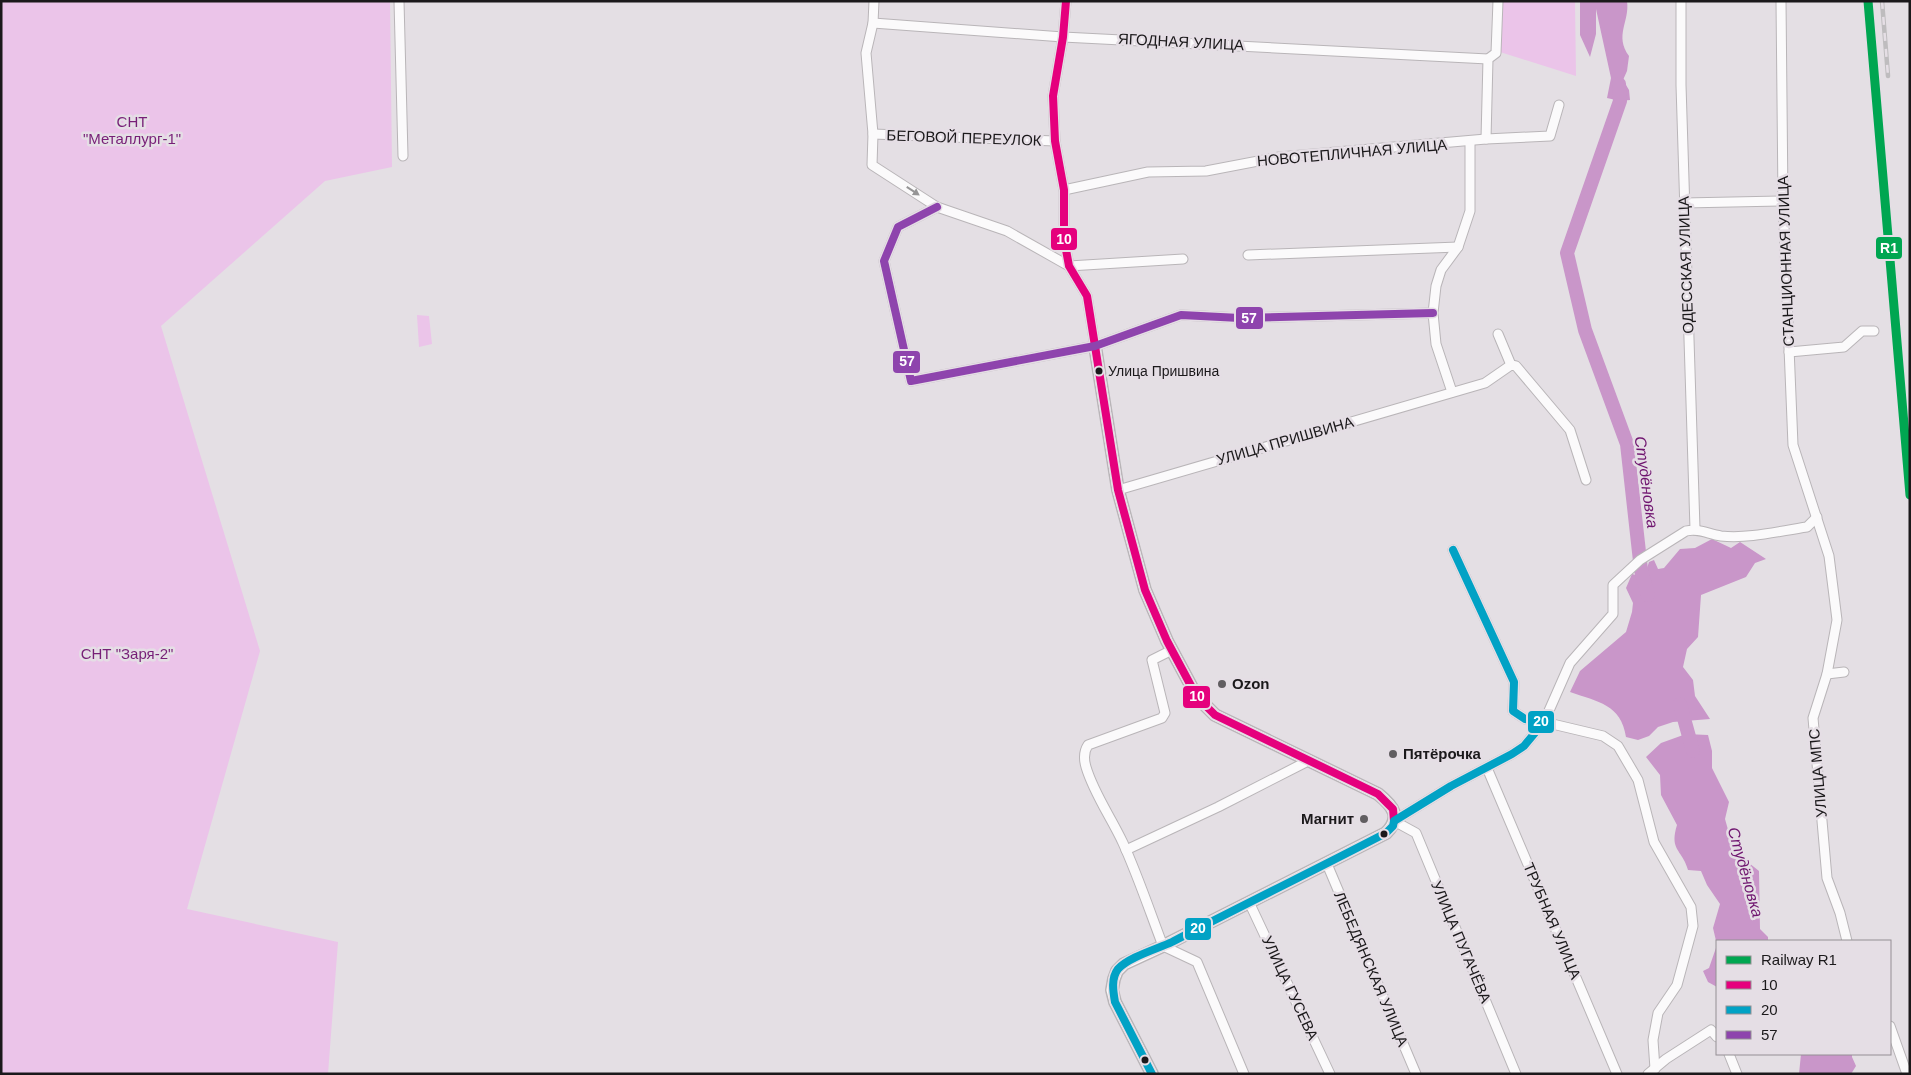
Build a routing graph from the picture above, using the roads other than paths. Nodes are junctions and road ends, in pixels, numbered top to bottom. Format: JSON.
{"nodes":[{"id":1,"x":399,"y":1,"type":"edge"},
{"id":2,"x":874,"y":1,"type":"edge"},
{"id":3,"x":1066,"y":1,"type":"edge"},
{"id":4,"x":1498,"y":1,"type":"edge"},
{"id":5,"x":1681,"y":1,"type":"edge"},
{"id":6,"x":1781,"y":1,"type":"edge"},
{"id":7,"x":874,"y":23,"type":"junction"},
{"id":8,"x":1063,"y":37,"type":"junction"},
{"id":9,"x":1488,"y":59,"type":"junction"},
{"id":10,"x":1558,"y":106,"type":"dead end"},
{"id":11,"x":873,"y":134,"type":"junction"},
{"id":12,"x":1486,"y":139,"type":"junction"},
{"id":13,"x":1055,"y":141,"type":"junction"},
{"id":14,"x":1470,"y":142,"type":"junction"},
{"id":15,"x":403,"y":156,"type":"dead end"},
{"id":16,"x":1064,"y":190,"type":"junction"},
{"id":17,"x":1783,"y":201,"type":"junction"},
{"id":18,"x":1684,"y":203,"type":"junction"},
{"id":19,"x":937,"y":207,"type":"junction"},
{"id":20,"x":1458,"y":248,"type":"junction"},
{"id":21,"x":1248,"y":255,"type":"dead end"},
{"id":22,"x":1182,"y":259,"type":"dead end"},
{"id":23,"x":1068,"y":266,"type":"junction"},
{"id":24,"x":1433,"y":312,"type":"junction"},
{"id":25,"x":1874,"y":331,"type":"dead end"},
{"id":26,"x":1498,"y":334,"type":"dead end"},
{"id":27,"x":1095,"y":346,"type":"junction"},
{"id":28,"x":1789,"y":352,"type":"junction"},
{"id":29,"x":1511,"y":365,"type":"junction"},
{"id":30,"x":1452,"y":392,"type":"junction"},
{"id":31,"x":1586,"y":480,"type":"dead end"},
{"id":32,"x":1118,"y":490,"type":"junction"},
{"id":33,"x":1817,"y":517,"type":"junction"},
{"id":34,"x":1695,"y":529,"type":"junction"},
{"id":35,"x":1453,"y":550,"type":"dead end"},
{"id":36,"x":1172,"y":650,"type":"junction"},
{"id":37,"x":1844,"y":672,"type":"dead end"},
{"id":38,"x":1827,"y":674,"type":"junction"},
{"id":39,"x":1544,"y":722,"type":"junction"},
{"id":40,"x":1310,"y":760,"type":"junction"},
{"id":41,"x":1487,"y":768,"type":"junction"},
{"id":42,"x":1394,"y":821,"type":"junction"},
{"id":43,"x":1126,"y":850,"type":"junction"},
{"id":44,"x":1327,"y":864,"type":"junction"},
{"id":45,"x":1249,"y":902,"type":"junction"},
{"id":46,"x":1847,"y":940,"type":"edge"},
{"id":47,"x":1163,"y":946,"type":"junction"},
{"id":48,"x":1891,"y":1029,"type":"edge"},
{"id":49,"x":1716,"y":1036,"type":"edge"},
{"id":50,"x":1729,"y":1055,"type":"edge"},
{"id":51,"x":1651,"y":1072,"type":"edge"},
{"id":52,"x":1152,"y":1074,"type":"edge"},
{"id":53,"x":1244,"y":1074,"type":"edge"},
{"id":54,"x":1330,"y":1074,"type":"edge"},
{"id":55,"x":1416,"y":1074,"type":"edge"},
{"id":56,"x":1516,"y":1074,"type":"edge"},
{"id":57,"x":1617,"y":1074,"type":"edge"},
{"id":58,"x":1737,"y":1074,"type":"edge"},
{"id":59,"x":1907,"y":1074,"type":"edge"}],
"edges":[{"from":1,"to":15,"type":"street"},
{"from":2,"to":7,"type":"street"},
{"from":3,"to":8,"type":"street"},
{"from":4,"to":9,"type":"street"},
{"from":5,"to":18,"type":"street","name":"ОДЕССКАЯ УЛИЦА"},
{"from":6,"to":17,"type":"street","name":"СТАНЦИОННАЯ УЛИЦА"},
{"from":7,"to":8,"type":"street","name":"ЯГОДНАЯ УЛИЦА"},
{"from":7,"to":11,"type":"street"},
{"from":8,"to":9,"type":"street","name":"ЯГОДНАЯ УЛИЦА"},
{"from":8,"to":13,"type":"street"},
{"from":9,"to":12,"type":"street"},
{"from":10,"to":12,"type":"street","name":"НОВОТЕПЛИЧНАЯ УЛИЦА"},
{"from":11,"to":13,"type":"street","name":"БЕГОВОЙ ПЕРЕУЛОК"},
{"from":11,"to":19,"type":"street","one_way":true},
{"from":12,"to":14,"type":"street","name":"НОВОТЕПЛИЧНАЯ УЛИЦА"},
{"from":13,"to":16,"type":"street"},
{"from":14,"to":16,"type":"street","name":"НОВОТЕПЛИЧНАЯ УЛИЦА"},
{"from":14,"to":20,"type":"street"},
{"from":16,"to":23,"type":"street"},
{"from":17,"to":18,"type":"street"},
{"from":17,"to":28,"type":"street","name":"СТАНЦИОННАЯ УЛИЦА"},
{"from":18,"to":34,"type":"street","name":"ОДЕССКАЯ УЛИЦА"},
{"from":19,"to":23,"type":"street"},
{"from":19,"to":27,"type":"street"},
{"from":20,"to":21,"type":"street"},
{"from":20,"to":24,"type":"street"},
{"from":22,"to":23,"type":"street"},
{"from":23,"to":27,"type":"street"},
{"from":24,"to":27,"type":"street"},
{"from":24,"to":30,"type":"street"},
{"from":25,"to":28,"type":"street"},
{"from":26,"to":29,"type":"street"},
{"from":27,"to":32,"type":"street"},
{"from":28,"to":33,"type":"street","name":"СТАНЦИОННАЯ УЛИЦА"},
{"from":29,"to":30,"type":"street","name":"УЛИЦА ПРИШВИНА"},
{"from":29,"to":31,"type":"street"},
{"from":30,"to":32,"type":"street","name":"УЛИЦА ПРИШВИНА"},
{"from":32,"to":36,"type":"street"},
{"from":33,"to":34,"type":"street"},
{"from":33,"to":38,"type":"street","name":"УЛИЦА МПС"},
{"from":34,"to":39,"type":"street"},
{"from":35,"to":39,"type":"street"},
{"from":36,"to":40,"type":"street"},
{"from":36,"to":43,"type":"street"},
{"from":37,"to":38,"type":"street"},
{"from":38,"to":46,"type":"street","name":"УЛИЦА МПС"},
{"from":39,"to":41,"type":"street"},
{"from":39,"to":51,"type":"street"},
{"from":40,"to":42,"type":"street"},
{"from":40,"to":43,"type":"street"},
{"from":41,"to":42,"type":"street"},
{"from":41,"to":57,"type":"street","name":"ТРУБНАЯ УЛИЦА"},
{"from":42,"to":44,"type":"street"},
{"from":42,"to":56,"type":"street","name":"УЛИЦА ПУГАЧЁВА"},
{"from":43,"to":47,"type":"street"},
{"from":44,"to":45,"type":"street"},
{"from":44,"to":55,"type":"street","name":"ЛЕБЕДЯНСКАЯ УЛИЦА"},
{"from":45,"to":47,"type":"street"},
{"from":45,"to":54,"type":"street","name":"УЛИЦА ГУСЕВА"},
{"from":47,"to":52,"type":"street"},
{"from":47,"to":53,"type":"street"},
{"from":48,"to":59,"type":"street"},
{"from":49,"to":51,"type":"street"},
{"from":50,"to":58,"type":"street"}]}
